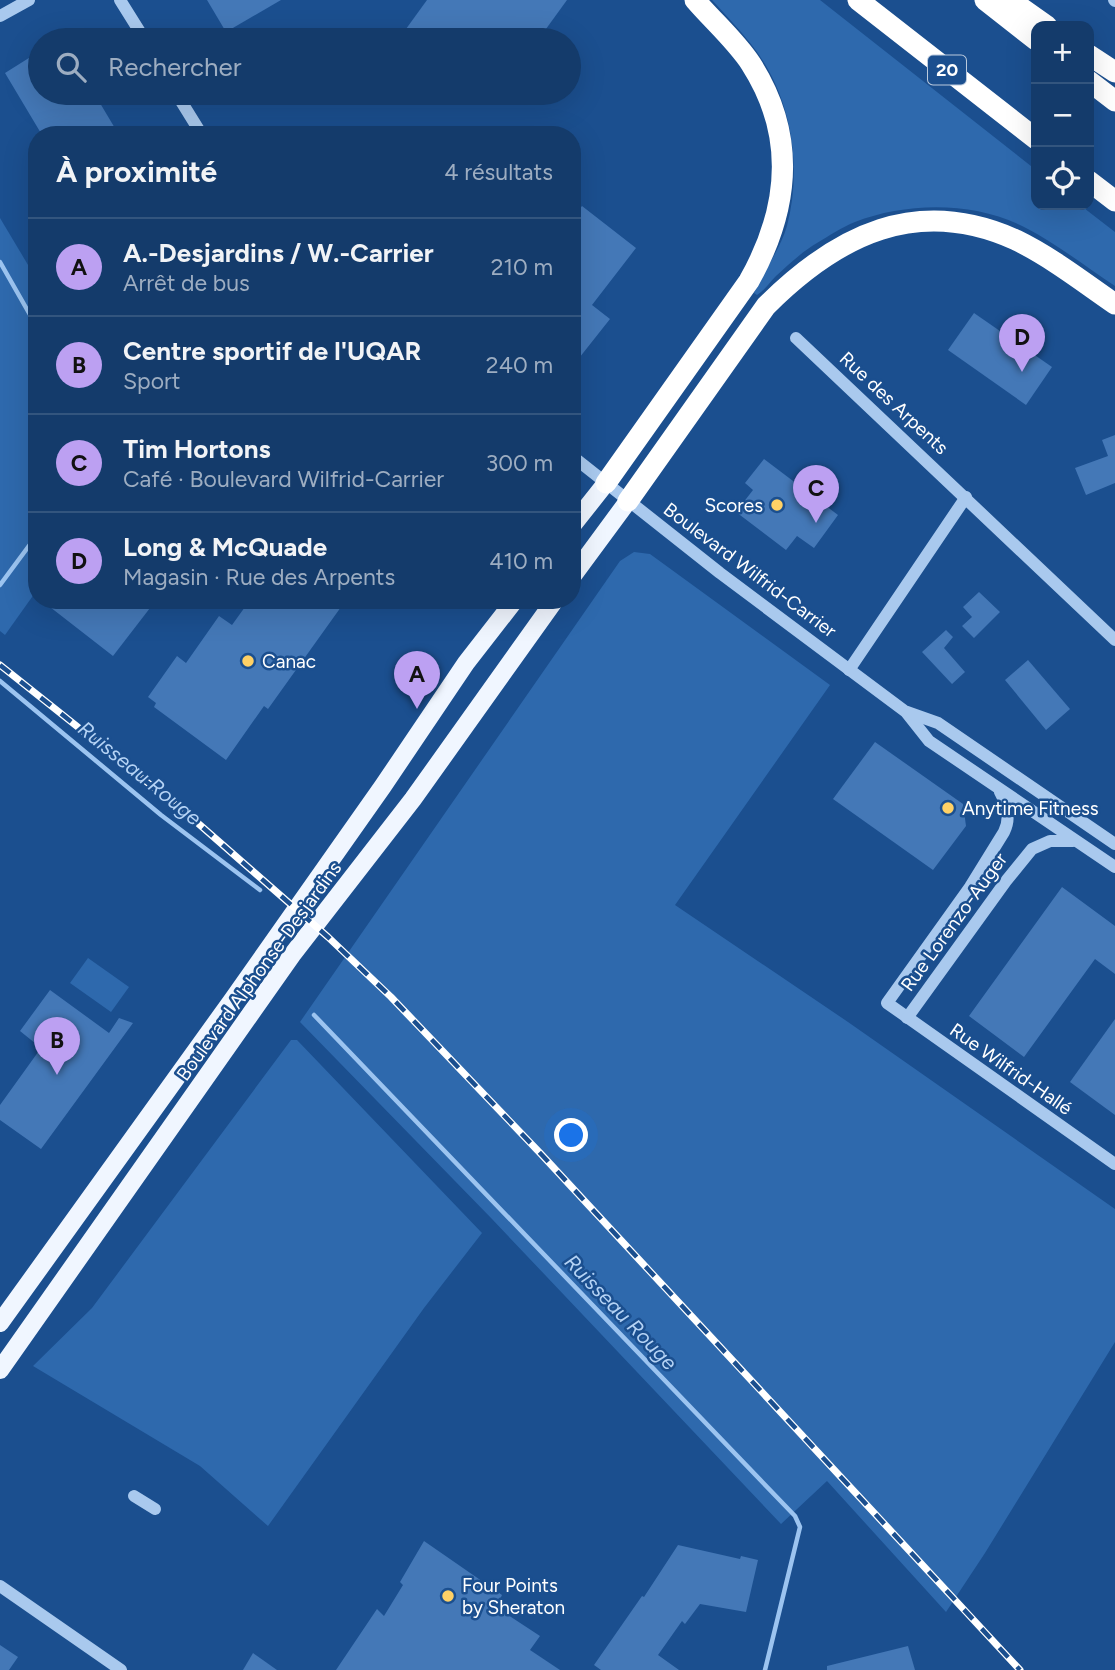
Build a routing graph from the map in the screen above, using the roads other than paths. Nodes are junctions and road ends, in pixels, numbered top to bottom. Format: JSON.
{"nodes":[{"id":1,"x":29,"y":0,"type":"edge"},
{"id":2,"x":120,"y":0,"type":"edge"},
{"id":3,"x":695,"y":0,"type":"edge"},
{"id":4,"x":858,"y":0,"type":"edge"},
{"id":5,"x":985,"y":0,"type":"edge"},
{"id":6,"x":1010,"y":0,"type":"edge"},
{"id":7,"x":0,"y":16,"type":"edge"},
{"id":8,"x":1040,"y":21,"type":"edge"},
{"id":9,"x":138,"y":28,"type":"edge"},
{"id":10,"x":1031,"y":36,"type":"edge"},
{"id":11,"x":1094,"y":58,"type":"edge"},
{"id":12,"x":1115,"y":72,"type":"edge"},
{"id":13,"x":1093,"y":84,"type":"edge"},
{"id":14,"x":1115,"y":102,"type":"edge"},
{"id":15,"x":183,"y":105,"type":"edge"},
{"id":16,"x":196,"y":126,"type":"edge"},
{"id":17,"x":1031,"y":135,"type":"edge"},
{"id":18,"x":1094,"y":185,"type":"edge"},
{"id":19,"x":1115,"y":201,"type":"edge"},
{"id":20,"x":1115,"y":304,"type":"edge"},
{"id":21,"x":796,"y":338,"type":"dead end"},
{"id":22,"x":581,"y":463,"type":"edge"},
{"id":23,"x":606,"y":483,"type":"junction"},
{"id":24,"x":966,"y":497,"type":"junction"},
{"id":25,"x":628,"y":501,"type":"junction"},
{"id":26,"x":581,"y":515,"type":"edge"},
{"id":27,"x":581,"y":565,"type":"edge"},
{"id":28,"x":508,"y":609,"type":"edge"},
{"id":29,"x":549,"y":609,"type":"edge"},
{"id":30,"x":1115,"y":640,"type":"edge"},
{"id":31,"x":849,"y":670,"type":"junction"},
{"id":32,"x":906,"y":712,"type":"junction"},
{"id":33,"x":1000,"y":791,"type":"junction"},
{"id":34,"x":1073,"y":841,"type":"junction"},
{"id":35,"x":1115,"y":844,"type":"edge"},
{"id":36,"x":1115,"y":867,"type":"edge"},
{"id":37,"x":887,"y":1003,"type":"joint"},
{"id":38,"x":907,"y":1018,"type":"junction"},
{"id":39,"x":1115,"y":1164,"type":"edge"},
{"id":40,"x":0,"y":1323,"type":"edge"},
{"id":41,"x":0,"y":1370,"type":"edge"},
{"id":42,"x":134,"y":1496,"type":"dead end"},
{"id":43,"x":155,"y":1509,"type":"dead end"},
{"id":44,"x":0,"y":1586,"type":"edge"},
{"id":45,"x":121,"y":1670,"type":"edge"}],
"edges":[{"from":1,"to":7,"type":"street"},
{"from":2,"to":9,"type":"street"},
{"from":3,"to":23,"type":"highway"},
{"from":4,"to":17,"type":"highway","number":"20"},
{"from":5,"to":10,"type":"highway"},
{"from":6,"to":8,"type":"highway"},
{"from":11,"to":12,"type":"highway"},
{"from":13,"to":14,"type":"highway"},
{"from":15,"to":16,"type":"street"},
{"from":18,"to":19,"type":"highway"},
{"from":20,"to":25,"type":"highway"},
{"from":21,"to":24,"type":"street","name":"Rue des Arpents"},
{"from":22,"to":23,"type":"street","name":"Boulevard Wilfrid-Carrier"},
{"from":23,"to":25,"type":"street","name":"Boulevard Wilfrid-Carrier"},
{"from":23,"to":26,"type":"main road"},
{"from":24,"to":30,"type":"street","name":"Rue des Arpents"},
{"from":24,"to":31,"type":"street"},
{"from":25,"to":27,"type":"main road"},
{"from":25,"to":31,"type":"street","name":"Boulevard Wilfrid-Carrier"},
{"from":28,"to":40,"type":"main road","name":"Boulevard Alphonse-Desjardins"},
{"from":29,"to":41,"type":"main road","name":"Boulevard Alphonse-Desjardins"},
{"from":31,"to":32,"type":"street","name":"Boulevard Wilfrid-Carrier"},
{"from":32,"to":33,"type":"street","name":"Boulevard Wilfrid-Carrier"},
{"from":32,"to":35,"type":"street","name":"Boulevard Wilfrid-Carrier"},
{"from":33,"to":34,"type":"street","name":"Boulevard Wilfrid-Carrier"},
{"from":33,"to":37,"type":"street","name":"Rue Lorenzo-Auger"},
{"from":34,"to":36,"type":"street","name":"Boulevard Wilfrid-Carrier"},
{"from":34,"to":38,"type":"street","name":"Rue Lorenzo-Auger"},
{"from":37,"to":38,"type":"street","name":"Rue Wilfrid-Hallé"},
{"from":38,"to":39,"type":"street","name":"Rue Wilfrid-Hallé"},
{"from":42,"to":43,"type":"street"},
{"from":44,"to":45,"type":"street"}]}
